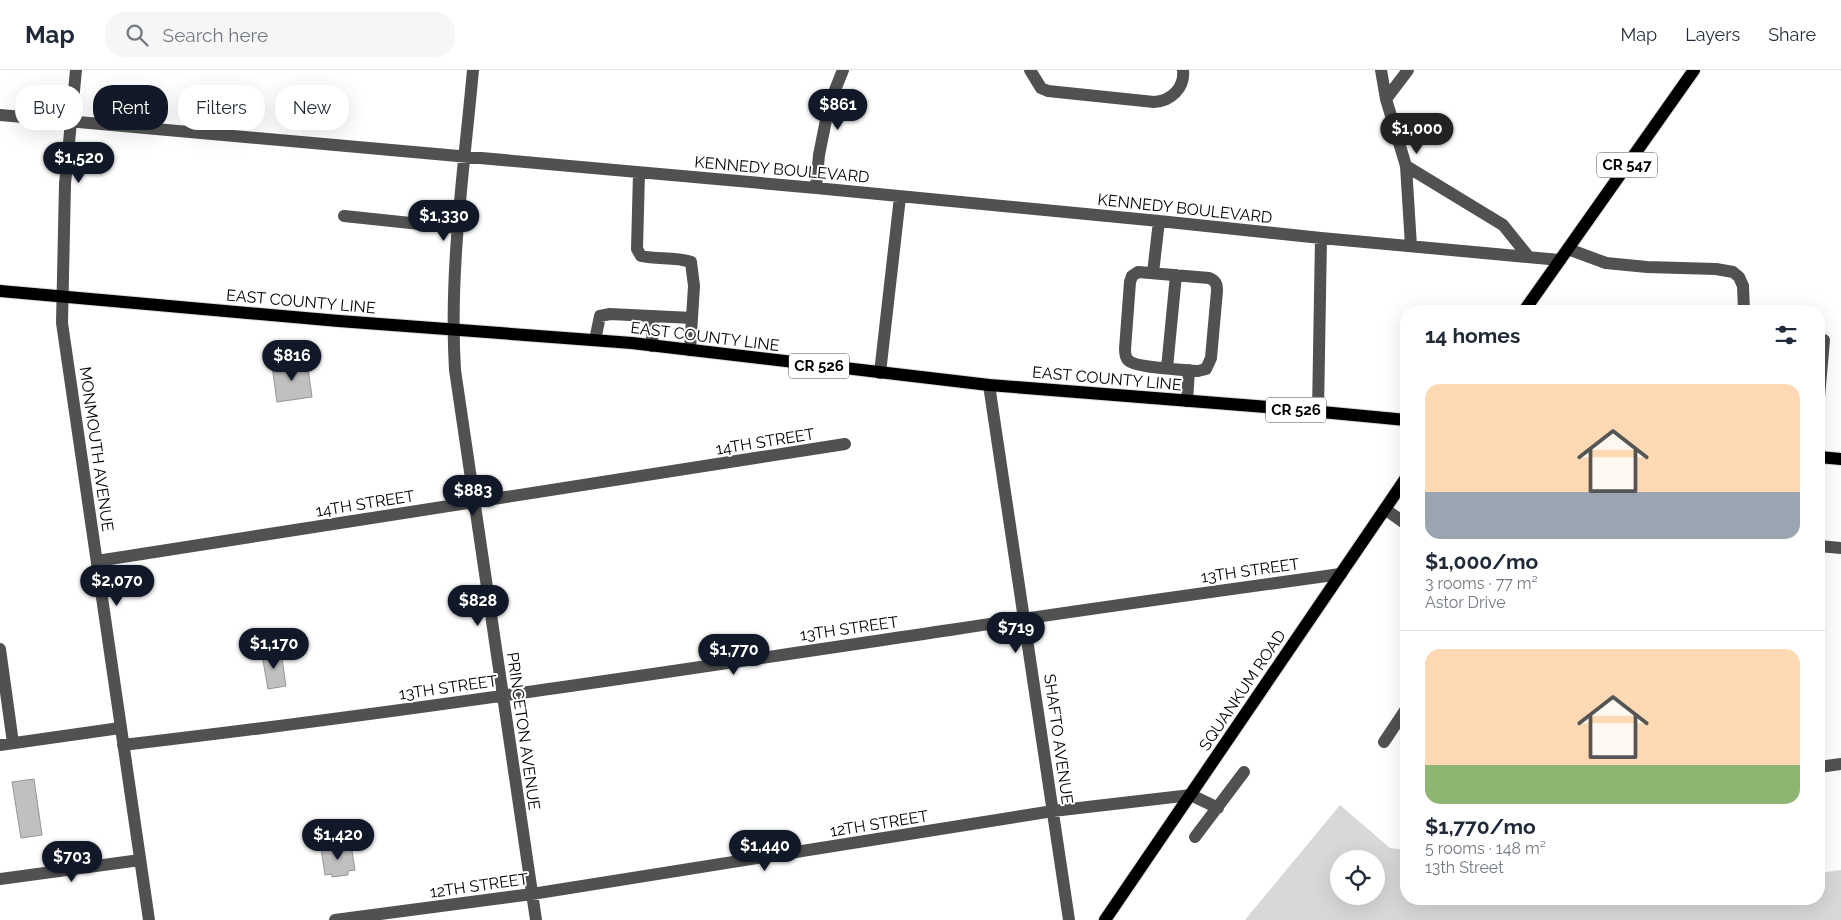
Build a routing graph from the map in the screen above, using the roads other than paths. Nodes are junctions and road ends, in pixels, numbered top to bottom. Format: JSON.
{"nodes":[{"id":1,"x":76,"y":70,"type":"edge"},
{"id":2,"x":473,"y":70,"type":"edge"},
{"id":3,"x":843,"y":70,"type":"edge"},
{"id":4,"x":1030,"y":70,"type":"edge"},
{"id":5,"x":1183,"y":70,"type":"edge"},
{"id":6,"x":1381,"y":70,"type":"edge"},
{"id":7,"x":1408,"y":70,"type":"edge"},
{"id":8,"x":1694,"y":70,"type":"edge"},
{"id":9,"x":75,"y":85,"type":"edge"},
{"id":10,"x":1386,"y":99,"type":"junction"},
{"id":11,"x":0,"y":115,"type":"edge"},
{"id":12,"x":15,"y":116,"type":"edge"},
{"id":13,"x":83,"y":123,"type":"edge"},
{"id":14,"x":70,"y":130,"type":"edge"},
{"id":15,"x":465,"y":156,"type":"junction"},
{"id":16,"x":1406,"y":166,"type":"junction"},
{"id":17,"x":639,"y":173,"type":"junction"},
{"id":18,"x":816,"y":188,"type":"junction"},
{"id":19,"x":900,"y":197,"type":"junction"},
{"id":20,"x":344,"y":216,"type":"dead end"},
{"id":21,"x":1159,"y":221,"type":"junction"},
{"id":22,"x":458,"y":228,"type":"junction"},
{"id":23,"x":1320,"y":238,"type":"junction"},
{"id":24,"x":1411,"y":246,"type":"junction"},
{"id":25,"x":1564,"y":254,"type":"junction"},
{"id":26,"x":1528,"y":256,"type":"junction"},
{"id":27,"x":1153,"y":273,"type":"junction"},
{"id":28,"x":1176,"y":275,"type":"junction"},
{"id":29,"x":0,"y":291,"type":"edge"},
{"id":30,"x":61,"y":296,"type":"junction"},
{"id":31,"x":1528,"y":305,"type":"edge"},
{"id":32,"x":1744,"y":305,"type":"edge"},
{"id":33,"x":653,"y":316,"type":"junction"},
{"id":34,"x":692,"y":318,"type":"junction"},
{"id":35,"x":452,"y":330,"type":"junction"},
{"id":36,"x":595,"y":340,"type":"junction"},
{"id":37,"x":652,"y":346,"type":"junction"},
{"id":38,"x":690,"y":350,"type":"junction"},
{"id":39,"x":1167,"y":368,"type":"junction"},
{"id":40,"x":1189,"y":370,"type":"junction"},
{"id":41,"x":880,"y":373,"type":"junction"},
{"id":42,"x":989,"y":385,"type":"junction"},
{"id":43,"x":1186,"y":401,"type":"junction"},
{"id":44,"x":1318,"y":412,"type":"junction"},
{"id":45,"x":1400,"y":419,"type":"edge"},
{"id":46,"x":845,"y":444,"type":"dead end"},
{"id":47,"x":1825,"y":457,"type":"edge"},
{"id":48,"x":1841,"y":458,"type":"edge"},
{"id":49,"x":1400,"y":487,"type":"edge"},
{"id":50,"x":474,"y":503,"type":"junction"},
{"id":51,"x":1385,"y":509,"type":"junction"},
{"id":52,"x":1400,"y":520,"type":"edge"},
{"id":53,"x":1825,"y":547,"type":"edge"},
{"id":54,"x":1841,"y":548,"type":"edge"},
{"id":55,"x":97,"y":561,"type":"junction"},
{"id":56,"x":1341,"y":574,"type":"junction"},
{"id":57,"x":1025,"y":618,"type":"junction"},
{"id":58,"x":0,"y":649,"type":"edge"},
{"id":59,"x":502,"y":696,"type":"junction"},
{"id":60,"x":1400,"y":723,"type":"edge"},
{"id":61,"x":120,"y":728,"type":"junction"},
{"id":62,"x":1384,"y":742,"type":"dead end"},
{"id":63,"x":6,"y":744,"type":"edge"},
{"id":64,"x":123,"y":745,"type":"junction"},
{"id":65,"x":1841,"y":764,"type":"edge"},
{"id":66,"x":1825,"y":765,"type":"edge"},
{"id":67,"x":1244,"y":772,"type":"dead end"},
{"id":68,"x":1191,"y":794,"type":"junction"},
{"id":69,"x":1218,"y":808,"type":"junction"},
{"id":70,"x":1053,"y":811,"type":"junction"},
{"id":71,"x":1195,"y":837,"type":"dead end"},
{"id":72,"x":140,"y":860,"type":"junction"},
{"id":73,"x":0,"y":879,"type":"edge"},
{"id":74,"x":532,"y":894,"type":"junction"},
{"id":75,"x":150,"y":920,"type":"edge"},
{"id":76,"x":335,"y":920,"type":"edge"},
{"id":77,"x":536,"y":920,"type":"edge"},
{"id":78,"x":1069,"y":920,"type":"edge"},
{"id":79,"x":1105,"y":920,"type":"edge"}],
"edges":[{"from":1,"to":9,"type":"street","name":"MONMOUTH AVENUE"},
{"from":2,"to":15,"type":"street","name":"PRINCETON AVENUE"},
{"from":3,"to":18,"type":"street"},
{"from":4,"to":5,"type":"street"},
{"from":6,"to":10,"type":"street"},
{"from":7,"to":10,"type":"street"},
{"from":8,"to":25,"type":"main road","number":"CR 547"},
{"from":10,"to":16,"type":"street"},
{"from":11,"to":12,"type":"street","name":"KENNEDY BOULEVARD"},
{"from":13,"to":15,"type":"street","name":"KENNEDY BOULEVARD"},
{"from":14,"to":30,"type":"street","name":"MONMOUTH AVENUE"},
{"from":15,"to":17,"type":"street","name":"KENNEDY BOULEVARD"},
{"from":15,"to":22,"type":"street","name":"PRINCETON AVENUE"},
{"from":16,"to":24,"type":"street"},
{"from":16,"to":26,"type":"street"},
{"from":17,"to":18,"type":"street","name":"KENNEDY BOULEVARD"},
{"from":17,"to":34,"type":"street"},
{"from":18,"to":19,"type":"street","name":"KENNEDY BOULEVARD"},
{"from":19,"to":21,"type":"street","name":"KENNEDY BOULEVARD"},
{"from":19,"to":41,"type":"street"},
{"from":20,"to":22,"type":"street"},
{"from":21,"to":23,"type":"street","name":"KENNEDY BOULEVARD"},
{"from":21,"to":27,"type":"street"},
{"from":22,"to":35,"type":"street","name":"PRINCETON AVENUE"},
{"from":23,"to":24,"type":"street","name":"KENNEDY BOULEVARD"},
{"from":23,"to":44,"type":"street"},
{"from":24,"to":26,"type":"street","name":"KENNEDY BOULEVARD"},
{"from":25,"to":26,"type":"street","name":"KENNEDY BOULEVARD"},
{"from":25,"to":31,"type":"main road","number":"CR 547"},
{"from":25,"to":32,"type":"street","name":"KENNEDY BOULEVARD"},
{"from":27,"to":28,"type":"street"},
{"from":27,"to":39,"type":"street"},
{"from":28,"to":39,"type":"street"},
{"from":28,"to":40,"type":"street"},
{"from":29,"to":30,"type":"main road","name":"EAST COUNTY LINE","number":"CR 526"},
{"from":30,"to":35,"type":"main road","name":"EAST COUNTY LINE","number":"CR 526"},
{"from":30,"to":55,"type":"street","name":"MONMOUTH AVENUE"},
{"from":33,"to":34,"type":"street"},
{"from":33,"to":36,"type":"street"},
{"from":33,"to":37,"type":"street"},
{"from":34,"to":38,"type":"street"},
{"from":35,"to":36,"type":"main road","name":"EAST COUNTY LINE","number":"CR 526"},
{"from":35,"to":50,"type":"street","name":"PRINCETON AVENUE"},
{"from":36,"to":37,"type":"main road","name":"EAST COUNTY LINE","number":"CR 526"},
{"from":37,"to":38,"type":"main road","name":"EAST COUNTY LINE","number":"CR 526"},
{"from":38,"to":41,"type":"main road","name":"EAST COUNTY LINE","number":"CR 526"},
{"from":39,"to":40,"type":"street"},
{"from":40,"to":43,"type":"street"},
{"from":41,"to":42,"type":"main road","name":"EAST COUNTY LINE","number":"CR 526"},
{"from":42,"to":43,"type":"main road","name":"EAST COUNTY LINE","number":"CR 526"},
{"from":42,"to":57,"type":"street","name":"SHAFTO AVENUE"},
{"from":43,"to":44,"type":"main road","name":"EAST COUNTY LINE","number":"CR 526"},
{"from":44,"to":45,"type":"main road","name":"EAST COUNTY LINE","number":"CR 526"},
{"from":46,"to":50,"type":"street","name":"14TH STREET"},
{"from":47,"to":48,"type":"main road"},
{"from":49,"to":51,"type":"main road","name":"SQUANKUM ROAD"},
{"from":50,"to":55,"type":"street","name":"14TH STREET"},
{"from":50,"to":59,"type":"street","name":"PRINCETON AVENUE"},
{"from":51,"to":52,"type":"street"},
{"from":51,"to":56,"type":"main road","name":"SQUANKUM ROAD"},
{"from":53,"to":54,"type":"street"},
{"from":55,"to":61,"type":"street","name":"MONMOUTH AVENUE"},
{"from":56,"to":57,"type":"street","name":"13TH STREET"},
{"from":56,"to":68,"type":"main road","name":"SQUANKUM ROAD"},
{"from":57,"to":59,"type":"street","name":"13TH STREET"},
{"from":57,"to":70,"type":"street","name":"SHAFTO AVENUE"},
{"from":58,"to":63,"type":"street"},
{"from":59,"to":64,"type":"street","name":"13TH STREET"},
{"from":59,"to":74,"type":"street","name":"PRINCETON AVENUE"},
{"from":60,"to":62,"type":"street"},
{"from":61,"to":63,"type":"street"},
{"from":61,"to":64,"type":"street","name":"MONMOUTH AVENUE"},
{"from":64,"to":72,"type":"street","name":"MONMOUTH AVENUE"},
{"from":65,"to":66,"type":"street"},
{"from":67,"to":69,"type":"street"},
{"from":68,"to":69,"type":"street"},
{"from":68,"to":70,"type":"street","name":"12TH STREET"},
{"from":68,"to":79,"type":"main road","name":"SQUANKUM ROAD"},
{"from":69,"to":71,"type":"street"},
{"from":70,"to":74,"type":"street","name":"12TH STREET"},
{"from":70,"to":78,"type":"street","name":"SHAFTO AVENUE"},
{"from":72,"to":73,"type":"street"},
{"from":72,"to":75,"type":"street","name":"MONMOUTH AVENUE"},
{"from":74,"to":76,"type":"street","name":"12TH STREET"},
{"from":74,"to":77,"type":"street","name":"PRINCETON AVENUE"}]}
